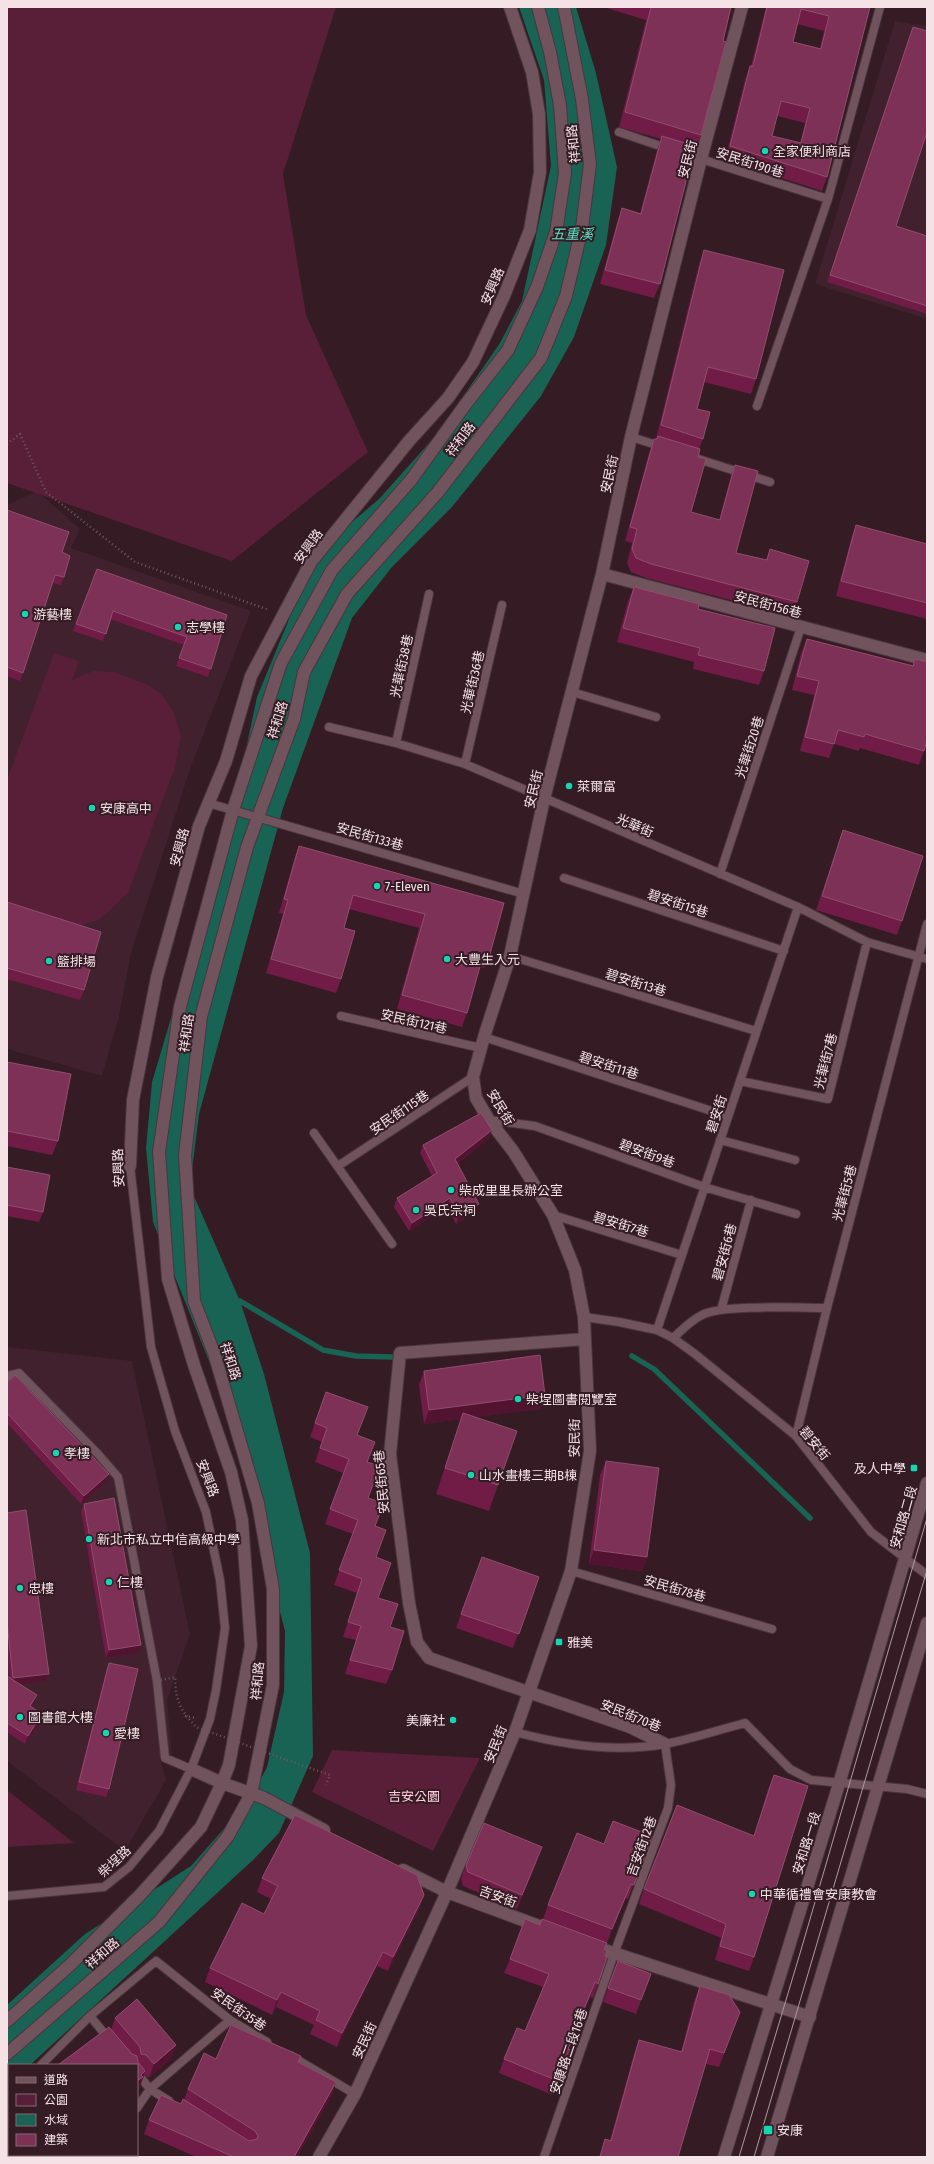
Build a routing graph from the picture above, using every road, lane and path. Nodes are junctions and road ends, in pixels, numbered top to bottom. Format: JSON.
{"nodes":[{"id":1,"x":510,"y":7,"type":"edge"},
{"id":2,"x":538,"y":7,"type":"edge"},
{"id":3,"x":564,"y":7,"type":"edge"},
{"id":4,"x":742,"y":7,"type":"edge"},
{"id":5,"x":880,"y":7,"type":"edge"},
{"id":6,"x":619,"y":132,"type":"dead end"},
{"id":7,"x":701,"y":159,"type":"junction"},
{"id":8,"x":828,"y":199,"type":"junction"},
{"id":9,"x":757,"y":406,"type":"dead end"},
{"id":10,"x":631,"y":437,"type":"junction"},
{"id":11,"x":7,"y":444,"type":"edge"},
{"id":12,"x":668,"y":449,"type":"edge"},
{"id":13,"x":690,"y":456,"type":"edge"},
{"id":14,"x":770,"y":482,"type":"dead end"},
{"id":15,"x":602,"y":574,"type":"junction"},
{"id":16,"x":429,"y":594,"type":"dead end"},
{"id":17,"x":502,"y":605,"type":"dead end"},
{"id":18,"x":283,"y":615,"type":"junction"},
{"id":19,"x":801,"y":627,"type":"junction"},
{"id":20,"x":927,"y":660,"type":"edge"},
{"id":21,"x":572,"y":692,"type":"junction"},
{"id":22,"x":656,"y":717,"type":"dead end"},
{"id":23,"x":329,"y":727,"type":"dead end"},
{"id":24,"x":396,"y":743,"type":"junction"},
{"id":25,"x":465,"y":764,"type":"junction"},
{"id":26,"x":544,"y":799,"type":"junction"},
{"id":27,"x":208,"y":803,"type":"junction"},
{"id":28,"x":233,"y":810,"type":"junction"},
{"id":29,"x":258,"y":816,"type":"junction"},
{"id":30,"x":720,"y":874,"type":"junction"},
{"id":31,"x":564,"y":878,"type":"dead end"},
{"id":32,"x":524,"y":894,"type":"junction"},
{"id":33,"x":798,"y":906,"type":"junction"},
{"id":34,"x":927,"y":924,"type":"edge"},
{"id":35,"x":867,"y":942,"type":"junction"},
{"id":36,"x":784,"y":950,"type":"junction"},
{"id":37,"x":510,"y":956,"type":"junction"},
{"id":38,"x":918,"y":956,"type":"junction"},
{"id":39,"x":927,"y":959,"type":"edge"},
{"id":40,"x":341,"y":1016,"type":"dead end"},
{"id":41,"x":756,"y":1031,"type":"junction"},
{"id":42,"x":482,"y":1043,"type":"junction"},
{"id":43,"x":473,"y":1077,"type":"junction"},
{"id":44,"x":740,"y":1081,"type":"junction"},
{"id":45,"x":727,"y":1116,"type":"junction"},
{"id":46,"x":489,"y":1120,"type":"junction"},
{"id":47,"x":314,"y":1133,"type":"dead end"},
{"id":48,"x":720,"y":1140,"type":"junction"},
{"id":49,"x":795,"y":1160,"type":"dead end"},
{"id":50,"x":130,"y":1166,"type":"joint"},
{"id":51,"x":338,"y":1166,"type":"junction"},
{"id":52,"x":704,"y":1187,"type":"junction"},
{"id":53,"x":751,"y":1200,"type":"junction"},
{"id":54,"x":796,"y":1214,"type":"dead end"},
{"id":55,"x":553,"y":1215,"type":"junction"},
{"id":56,"x":392,"y":1244,"type":"dead end"},
{"id":57,"x":682,"y":1255,"type":"junction"},
{"id":58,"x":827,"y":1308,"type":"junction"},
{"id":59,"x":721,"y":1310,"type":"junction"},
{"id":60,"x":584,"y":1317,"type":"junction"},
{"id":61,"x":657,"y":1330,"type":"junction"},
{"id":62,"x":673,"y":1338,"type":"junction"},
{"id":63,"x":586,"y":1339,"type":"junction"},
{"id":64,"x":7,"y":1376,"type":"edge"},
{"id":65,"x":796,"y":1436,"type":"junction"},
{"id":66,"x":927,"y":1482,"type":"edge"},
{"id":67,"x":905,"y":1560,"type":"junction"},
{"id":68,"x":570,"y":1571,"type":"junction"},
{"id":69,"x":927,"y":1575,"type":"edge"},
{"id":70,"x":927,"y":1624,"type":"edge"},
{"id":71,"x":772,"y":1629,"type":"dead end"},
{"id":72,"x":157,"y":1681,"type":"junction"},
{"id":73,"x":530,"y":1693,"type":"junction"},
{"id":74,"x":516,"y":1732,"type":"junction"},
{"id":75,"x":665,"y":1744,"type":"junction"},
{"id":76,"x":191,"y":1769,"type":"junction"},
{"id":77,"x":222,"y":1784,"type":"junction"},
{"id":78,"x":839,"y":1784,"type":"junction"},
{"id":79,"x":326,"y":1785,"type":"dead end"},
{"id":80,"x":879,"y":1787,"type":"junction"},
{"id":81,"x":251,"y":1794,"type":"junction"},
{"id":82,"x":927,"y":1794,"type":"edge"},
{"id":83,"x":338,"y":1836,"type":"edge"},
{"id":84,"x":392,"y":1864,"type":"edge"},
{"id":85,"x":447,"y":1892,"type":"junction"},
{"id":86,"x":7,"y":1896,"type":"edge"},
{"id":87,"x":549,"y":1930,"type":"edge"},
{"id":88,"x":578,"y":1940,"type":"edge"},
{"id":89,"x":614,"y":1954,"type":"junction"},
{"id":90,"x":771,"y":2005,"type":"junction"},
{"id":91,"x":90,"y":2016,"type":"junction"},
{"id":92,"x":810,"y":2017,"type":"junction"},
{"id":93,"x":230,"y":2020,"type":"junction"},
{"id":94,"x":7,"y":2021,"type":"edge"},
{"id":95,"x":116,"y":2047,"type":"edge"},
{"id":96,"x":7,"y":2054,"type":"edge"},
{"id":97,"x":42,"y":2064,"type":"edge"},
{"id":98,"x":138,"y":2074,"type":"edge"},
{"id":99,"x":150,"y":2089,"type":"junction"},
{"id":100,"x":355,"y":2094,"type":"junction"},
{"id":101,"x":176,"y":2105,"type":"edge"},
{"id":102,"x":138,"y":2107,"type":"edge"},
{"id":103,"x":319,"y":2157,"type":"edge"},
{"id":104,"x":544,"y":2157,"type":"edge"},
{"id":105,"x":724,"y":2157,"type":"edge"},
{"id":106,"x":767,"y":2157,"type":"edge"}],
"edges":[{"from":1,"to":18,"type":"main road","name":"安興路"},
{"from":2,"to":28,"type":"main road","name":"祥和路"},
{"from":3,"to":29,"type":"main road","name":"祥和路"},
{"from":4,"to":7,"type":"main road","name":"安民街"},
{"from":5,"to":8,"type":"lane"},
{"from":6,"to":7,"type":"lane","name":"安民街190巷"},
{"from":7,"to":8,"type":"lane","name":"安民街190巷"},
{"from":7,"to":10,"type":"main road","name":"安民街"},
{"from":8,"to":9,"type":"lane"},
{"from":10,"to":12,"type":"lane"},
{"from":10,"to":15,"type":"main road","name":"安民街"},
{"from":11,"to":18,"type":"path"},
{"from":13,"to":14,"type":"lane"},
{"from":15,"to":19,"type":"main road","name":"安民街156巷"},
{"from":15,"to":21,"type":"main road","name":"安民街"},
{"from":16,"to":24,"type":"lane","name":"光華街38巷"},
{"from":17,"to":25,"type":"lane","name":"光華街36巷"},
{"from":18,"to":27,"type":"main road","name":"安興路"},
{"from":19,"to":20,"type":"main road","name":"安民街156巷"},
{"from":19,"to":30,"type":"lane","name":"光華街20巷"},
{"from":21,"to":22,"type":"lane"},
{"from":21,"to":26,"type":"main road","name":"安民街"},
{"from":23,"to":24,"type":"lane","name":"光華街"},
{"from":24,"to":25,"type":"lane","name":"光華街"},
{"from":25,"to":26,"type":"lane","name":"光華街"},
{"from":26,"to":30,"type":"lane","name":"光華街"},
{"from":26,"to":32,"type":"main road","name":"安民街"},
{"from":27,"to":28,"type":"lane","name":"安民街133巷"},
{"from":27,"to":50,"type":"main road","name":"安興路"},
{"from":28,"to":29,"type":"lane","name":"安民街133巷"},
{"from":28,"to":77,"type":"main road","name":"祥和路"},
{"from":29,"to":32,"type":"lane","name":"安民街133巷"},
{"from":29,"to":81,"type":"main road","name":"祥和路"},
{"from":30,"to":33,"type":"lane","name":"光華街"},
{"from":31,"to":36,"type":"lane","name":"碧安街15巷"},
{"from":32,"to":37,"type":"main road","name":"安民街"},
{"from":33,"to":35,"type":"lane","name":"光華街"},
{"from":33,"to":36,"type":"lane","name":"碧安街"},
{"from":34,"to":38,"type":"lane","name":"光華街5巷"},
{"from":35,"to":38,"type":"lane","name":"光華街"},
{"from":35,"to":44,"type":"lane","name":"光華街7巷"},
{"from":36,"to":41,"type":"lane","name":"碧安街"},
{"from":37,"to":41,"type":"lane","name":"碧安街13巷"},
{"from":37,"to":42,"type":"main road","name":"安民街"},
{"from":38,"to":39,"type":"lane","name":"光華街"},
{"from":38,"to":58,"type":"lane","name":"光華街5巷"},
{"from":40,"to":42,"type":"lane","name":"安民街121巷"},
{"from":41,"to":44,"type":"lane","name":"碧安街"},
{"from":42,"to":43,"type":"main road","name":"安民街"},
{"from":42,"to":45,"type":"lane","name":"碧安街11巷"},
{"from":43,"to":46,"type":"main road","name":"安民街"},
{"from":43,"to":51,"type":"lane","name":"安民街115巷"},
{"from":44,"to":45,"type":"lane","name":"碧安街"},
{"from":45,"to":48,"type":"lane","name":"碧安街"},
{"from":46,"to":52,"type":"lane","name":"碧安街9巷"},
{"from":46,"to":55,"type":"main road","name":"安民街"},
{"from":47,"to":51,"type":"lane"},
{"from":48,"to":49,"type":"lane"},
{"from":48,"to":52,"type":"lane","name":"碧安街"},
{"from":50,"to":76,"type":"lane","name":"安興路"},
{"from":51,"to":56,"type":"lane"},
{"from":52,"to":53,"type":"lane","name":"碧安街9巷"},
{"from":52,"to":57,"type":"lane","name":"碧安街"},
{"from":53,"to":54,"type":"lane","name":"碧安街9巷"},
{"from":53,"to":59,"type":"lane","name":"碧安街6巷"},
{"from":55,"to":57,"type":"lane","name":"碧安街7巷"},
{"from":55,"to":60,"type":"main road","name":"安民街"},
{"from":57,"to":61,"type":"lane","name":"碧安街"},
{"from":58,"to":59,"type":"lane"},
{"from":58,"to":65,"type":"lane","name":"光華街5巷"},
{"from":59,"to":62,"type":"lane"},
{"from":60,"to":61,"type":"lane","name":"碧安街"},
{"from":60,"to":63,"type":"main road","name":"安民街"},
{"from":61,"to":62,"type":"lane","name":"碧安街"},
{"from":62,"to":65,"type":"lane","name":"碧安街"},
{"from":63,"to":68,"type":"main road","name":"安民街"},
{"from":63,"to":73,"type":"main road","name":"安民街65巷"},
{"from":64,"to":72,"type":"lane"},
{"from":65,"to":67,"type":"lane","name":"碧安街"},
{"from":66,"to":67,"type":"main road","name":"安和路二段"},
{"from":67,"to":69,"type":"lane","name":"碧安街"},
{"from":67,"to":78,"type":"main road","name":"安和路一段"},
{"from":68,"to":71,"type":"lane","name":"安民街78巷"},
{"from":68,"to":73,"type":"main road","name":"安民街"},
{"from":70,"to":80,"type":"main road"},
{"from":72,"to":76,"type":"lane"},
{"from":72,"to":79,"type":"path","bridge":true},
{"from":73,"to":74,"type":"main road","name":"安民街"},
{"from":73,"to":75,"type":"main road","name":"安民街70巷"},
{"from":74,"to":75,"type":"lane"},
{"from":74,"to":85,"type":"main road","name":"安民街"},
{"from":75,"to":78,"type":"lane","name":"安民街70巷"},
{"from":75,"to":89,"type":"lane","name":"吉安街12巷"},
{"from":76,"to":77,"type":"main road"},
{"from":76,"to":86,"type":"lane","name":"柴埕路"},
{"from":77,"to":81,"type":"main road"},
{"from":77,"to":94,"type":"main road","name":"祥和路"},
{"from":78,"to":80,"type":"lane"},
{"from":78,"to":90,"type":"main road","name":"安和路一段"},
{"from":80,"to":82,"type":"lane"},
{"from":80,"to":92,"type":"main road"},
{"from":81,"to":83,"type":"main road"},
{"from":81,"to":96,"type":"main road","name":"祥和路"},
{"from":84,"to":85,"type":"main road","name":"吉安街"},
{"from":85,"to":87,"type":"main road","name":"吉安街"},
{"from":85,"to":100,"type":"main road","name":"安民街"},
{"from":88,"to":89,"type":"main road"},
{"from":89,"to":90,"type":"main road"},
{"from":89,"to":104,"type":"lane","name":"安康路二段16巷"},
{"from":90,"to":92,"type":"main road"},
{"from":90,"to":105,"type":"main road","name":"安和路一段"},
{"from":91,"to":93,"type":"lane","name":"安民街35巷"},
{"from":91,"to":95,"type":"lane"},
{"from":91,"to":97,"type":"lane"},
{"from":92,"to":106,"type":"main road"},
{"from":93,"to":99,"type":"lane"},
{"from":93,"to":100,"type":"lane","name":"安民街35巷"},
{"from":98,"to":99,"type":"lane"},
{"from":99,"to":101,"type":"lane"},
{"from":99,"to":102,"type":"lane"},
{"from":100,"to":103,"type":"main road","name":"安民街"}]}
